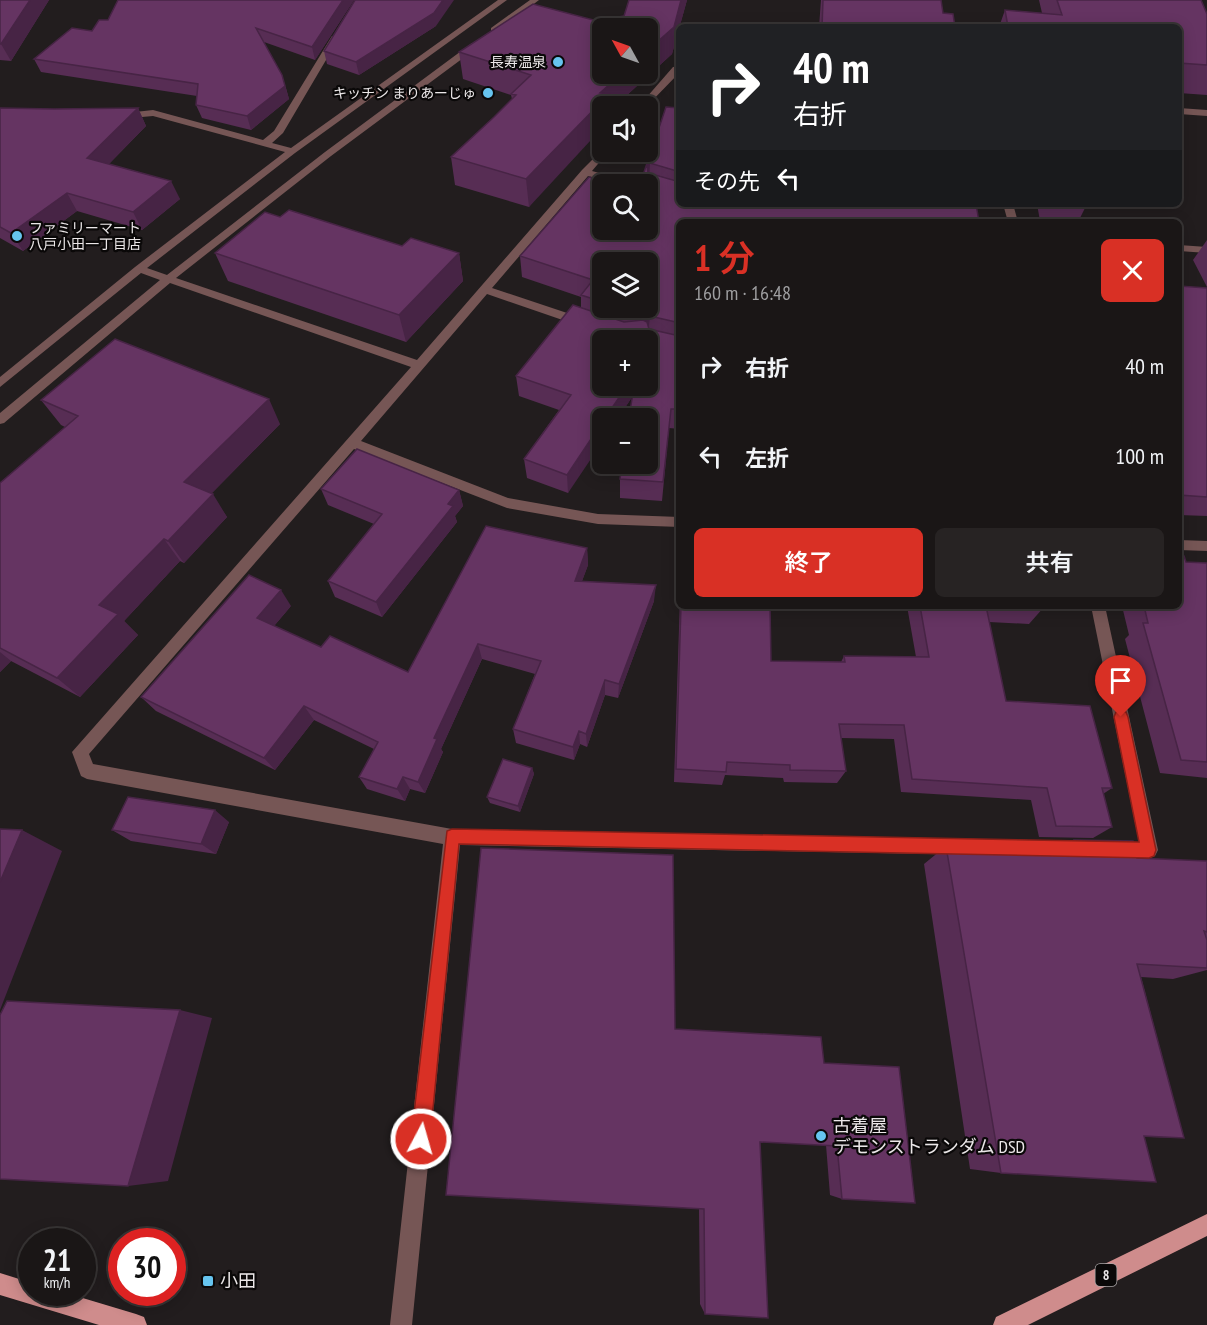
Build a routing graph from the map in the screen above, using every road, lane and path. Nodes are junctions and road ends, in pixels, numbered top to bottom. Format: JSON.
{"nodes":[{"id":1,"x":503,"y":0,"type":"edge"},
{"id":2,"x":535,"y":0,"type":"edge"},
{"id":3,"x":340,"y":31,"type":"edge"},
{"id":4,"x":676,"y":69,"type":"edge"},
{"id":5,"x":652,"y":96,"type":"edge"},
{"id":6,"x":1182,"y":111,"type":"edge"},
{"id":7,"x":1207,"y":113,"type":"edge"},
{"id":8,"x":108,"y":117,"type":"edge"},
{"id":9,"x":264,"y":144,"type":"junction"},
{"id":10,"x":292,"y":152,"type":"junction"},
{"id":11,"x":594,"y":162,"type":"edge"},
{"id":12,"x":585,"y":172,"type":"junction"},
{"id":13,"x":592,"y":174,"type":"edge"},
{"id":14,"x":1182,"y":248,"type":"edge"},
{"id":15,"x":1207,"y":250,"type":"edge"},
{"id":16,"x":139,"y":269,"type":"junction"},
{"id":17,"x":167,"y":280,"type":"junction"},
{"id":18,"x":484,"y":290,"type":"junction"},
{"id":19,"x":601,"y":329,"type":"edge"},
{"id":20,"x":419,"y":365,"type":"junction"},
{"id":21,"x":0,"y":383,"type":"edge"},
{"id":22,"x":0,"y":420,"type":"edge"},
{"id":23,"x":352,"y":442,"type":"junction"},
{"id":24,"x":676,"y":522,"type":"edge"},
{"id":25,"x":1182,"y":545,"type":"edge"},
{"id":26,"x":1207,"y":546,"type":"edge"},
{"id":27,"x":1099,"y":609,"type":"edge"},
{"id":28,"x":452,"y":837,"type":"junction"},
{"id":29,"x":1207,"y":1226,"type":"edge"},
{"id":30,"x":0,"y":1284,"type":"edge"},
{"id":31,"x":136,"y":1325,"type":"edge"},
{"id":32,"x":401,"y":1325,"type":"edge"},
{"id":33,"x":1004,"y":1325,"type":"edge"}],
"edges":[{"from":1,"to":10,"type":"street"},
{"from":2,"to":17,"type":"street"},
{"from":3,"to":9,"type":"street"},
{"from":4,"to":5,"type":"street"},
{"from":6,"to":7,"type":"street"},
{"from":8,"to":9,"type":"street"},
{"from":9,"to":10,"type":"street"},
{"from":10,"to":16,"type":"street"},
{"from":11,"to":12,"type":"street"},
{"from":12,"to":13,"type":"street"},
{"from":12,"to":18,"type":"street"},
{"from":14,"to":15,"type":"street"},
{"from":16,"to":17,"type":"street"},
{"from":16,"to":21,"type":"street"},
{"from":17,"to":20,"type":"street"},
{"from":17,"to":22,"type":"street"},
{"from":18,"to":19,"type":"street"},
{"from":18,"to":20,"type":"street"},
{"from":20,"to":23,"type":"street"},
{"from":23,"to":24,"type":"street"},
{"from":23,"to":28,"type":"street"},
{"from":25,"to":26,"type":"street"},
{"from":27,"to":28,"type":"street"},
{"from":28,"to":32,"type":"street"},
{"from":29,"to":33,"type":"main road","number":"8"},
{"from":30,"to":31,"type":"main road"}]}
